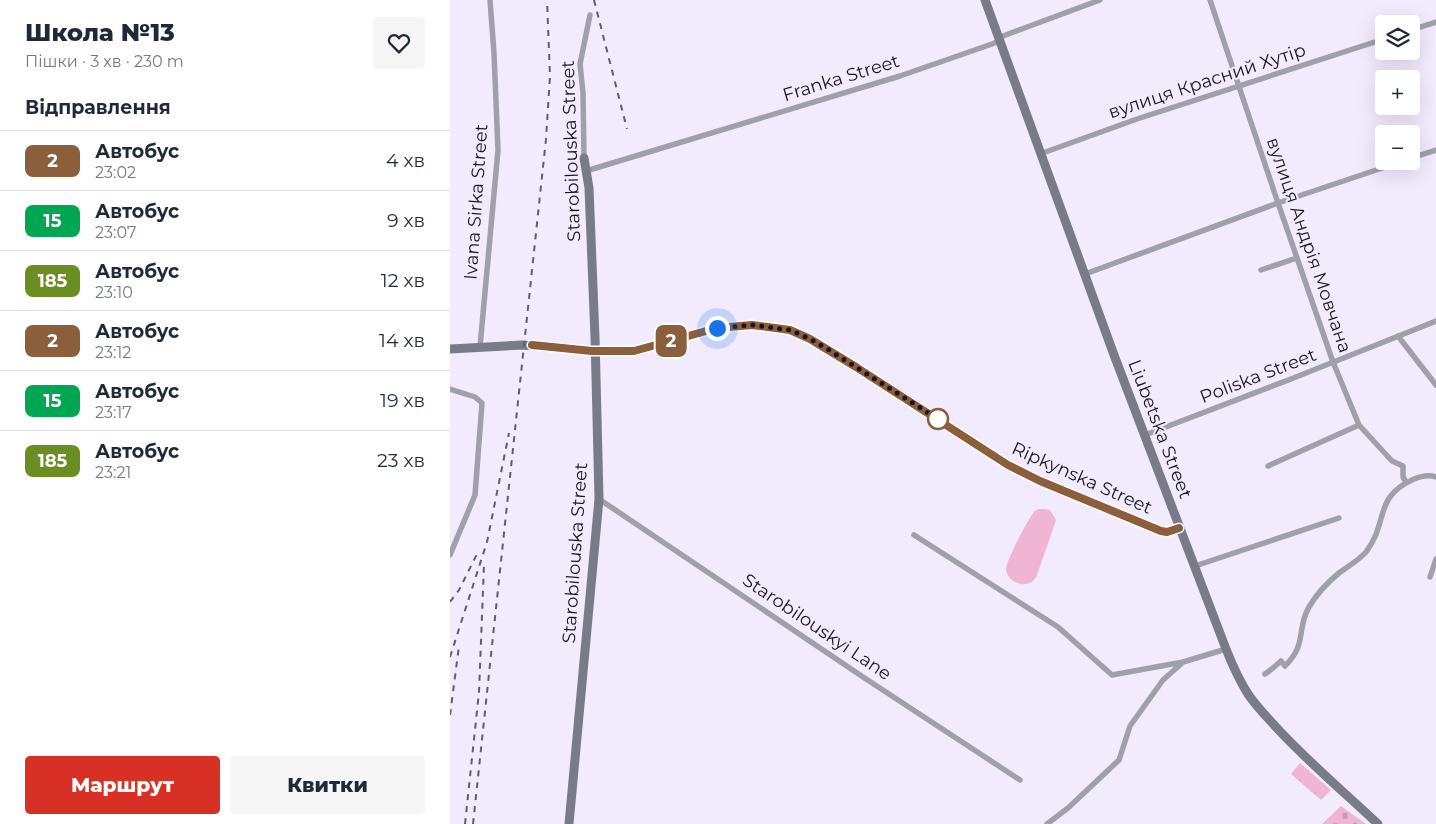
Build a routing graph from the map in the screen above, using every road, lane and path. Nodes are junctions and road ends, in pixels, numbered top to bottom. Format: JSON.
{"nodes":[{"id":1,"x":490,"y":0,"type":"edge"},
{"id":2,"x":985,"y":0,"type":"edge"},
{"id":3,"x":1100,"y":0,"type":"edge"},
{"id":4,"x":1210,"y":0,"type":"edge"},
{"id":5,"x":590,"y":15,"type":"dead end"},
{"id":6,"x":1436,"y":22,"type":"edge"},
{"id":7,"x":1420,"y":27,"type":"edge"},
{"id":8,"x":999,"y":41,"type":"junction"},
{"id":9,"x":1375,"y":42,"type":"edge"},
{"id":10,"x":1238,"y":85,"type":"junction"},
{"id":11,"x":1436,"y":150,"type":"edge"},
{"id":12,"x":1040,"y":154,"type":"junction"},
{"id":13,"x":1420,"y":155,"type":"edge"},
{"id":14,"x":584,"y":158,"type":"joint"},
{"id":15,"x":1376,"y":170,"type":"edge"},
{"id":16,"x":586,"y":171,"type":"junction"},
{"id":17,"x":1278,"y":203,"type":"junction"},
{"id":18,"x":1297,"y":258,"type":"junction"},
{"id":19,"x":1261,"y":270,"type":"dead end"},
{"id":20,"x":1085,"y":274,"type":"junction"},
{"id":21,"x":1436,"y":321,"type":"edge"},
{"id":22,"x":1398,"y":336,"type":"junction"},
{"id":23,"x":480,"y":346,"type":"junction"},
{"id":24,"x":450,"y":348,"type":"edge"},
{"id":25,"x":596,"y":351,"type":"junction"},
{"id":26,"x":1333,"y":362,"type":"junction"},
{"id":27,"x":1436,"y":385,"type":"edge"},
{"id":28,"x":450,"y":389,"type":"edge"},
{"id":29,"x":1359,"y":425,"type":"junction"},
{"id":30,"x":1145,"y":435,"type":"junction"},
{"id":31,"x":1268,"y":466,"type":"dead end"},
{"id":32,"x":1436,"y":477,"type":"edge"},
{"id":33,"x":1405,"y":480,"type":"junction"},
{"id":34,"x":599,"y":499,"type":"junction"},
{"id":35,"x":1339,"y":518,"type":"dead end"},
{"id":36,"x":1179,"y":528,"type":"junction"},
{"id":37,"x":914,"y":535,"type":"dead end"},
{"id":38,"x":450,"y":555,"type":"edge"},
{"id":39,"x":1436,"y":559,"type":"edge"},
{"id":40,"x":1194,"y":566,"type":"junction"},
{"id":41,"x":1430,"y":578,"type":"dead end"},
{"id":42,"x":1226,"y":650,"type":"junction"},
{"id":43,"x":1183,"y":662,"type":"junction"},
{"id":44,"x":1265,"y":674,"type":"dead end"},
{"id":45,"x":1020,"y":780,"type":"dead end"},
{"id":46,"x":569,"y":824,"type":"edge"},
{"id":47,"x":1047,"y":824,"type":"edge"},
{"id":48,"x":1378,"y":824,"type":"edge"}],
"edges":[{"from":1,"to":23,"type":"street","name":"Ivana Sirka Street"},
{"from":2,"to":8,"type":"main road","name":"Liubetska Street"},
{"from":3,"to":8,"type":"street","name":"Franka Street"},
{"from":4,"to":10,"type":"street","name":"вулиця Андрія Мовчана"},
{"from":5,"to":14,"type":"street","name":"Starobilouska Street"},
{"from":6,"to":7,"type":"street"},
{"from":8,"to":12,"type":"main road","name":"Liubetska Street"},
{"from":8,"to":16,"type":"street","name":"Franka Street"},
{"from":9,"to":10,"type":"street","name":"вулиця Красний Хутір"},
{"from":10,"to":12,"type":"street","name":"вулиця Красний Хутір"},
{"from":10,"to":17,"type":"street","name":"вулиця Андрія Мовчана"},
{"from":11,"to":13,"type":"street"},
{"from":12,"to":20,"type":"main road","name":"Liubetska Street"},
{"from":14,"to":16,"type":"main road","name":"Starobilouska Street"},
{"from":15,"to":17,"type":"street"},
{"from":16,"to":25,"type":"main road","name":"Starobilouska Street"},
{"from":17,"to":18,"type":"street","name":"вулиця Андрія Мовчана"},
{"from":17,"to":20,"type":"street"},
{"from":18,"to":19,"type":"street"},
{"from":18,"to":26,"type":"street","name":"вулиця Андрія Мовчана"},
{"from":20,"to":30,"type":"main road","name":"Liubetska Street"},
{"from":21,"to":22,"type":"street","name":"Poliska Street"},
{"from":22,"to":26,"type":"street","name":"Poliska Street"},
{"from":22,"to":27,"type":"street"},
{"from":23,"to":24,"type":"main road","name":"Ripkynska Street"},
{"from":23,"to":25,"type":"main road","name":"Ripkynska Street"},
{"from":25,"to":34,"type":"main road","name":"Starobilouska Street"},
{"from":25,"to":36,"type":"main road","name":"Ripkynska Street"},
{"from":26,"to":29,"type":"street","name":"вулиця Андрія Мовчана"},
{"from":26,"to":30,"type":"street","name":"Poliska Street"},
{"from":28,"to":38,"type":"street"},
{"from":29,"to":31,"type":"street"},
{"from":29,"to":33,"type":"street","name":"вулиця Андрія Мовчана"},
{"from":30,"to":36,"type":"main road","name":"Liubetska Street"},
{"from":32,"to":33,"type":"street"},
{"from":33,"to":44,"type":"street"},
{"from":34,"to":45,"type":"street","name":"Starobilouskyi Lane"},
{"from":34,"to":46,"type":"main road","name":"Starobilouska Street"},
{"from":35,"to":40,"type":"street"},
{"from":36,"to":40,"type":"main road","name":"Liubetska Street"},
{"from":37,"to":43,"type":"street"},
{"from":39,"to":41,"type":"street"},
{"from":40,"to":42,"type":"main road","name":"Liubetska Street"},
{"from":42,"to":43,"type":"street"},
{"from":42,"to":48,"type":"main road","name":"Liubetska Street"},
{"from":43,"to":47,"type":"street"}]}
